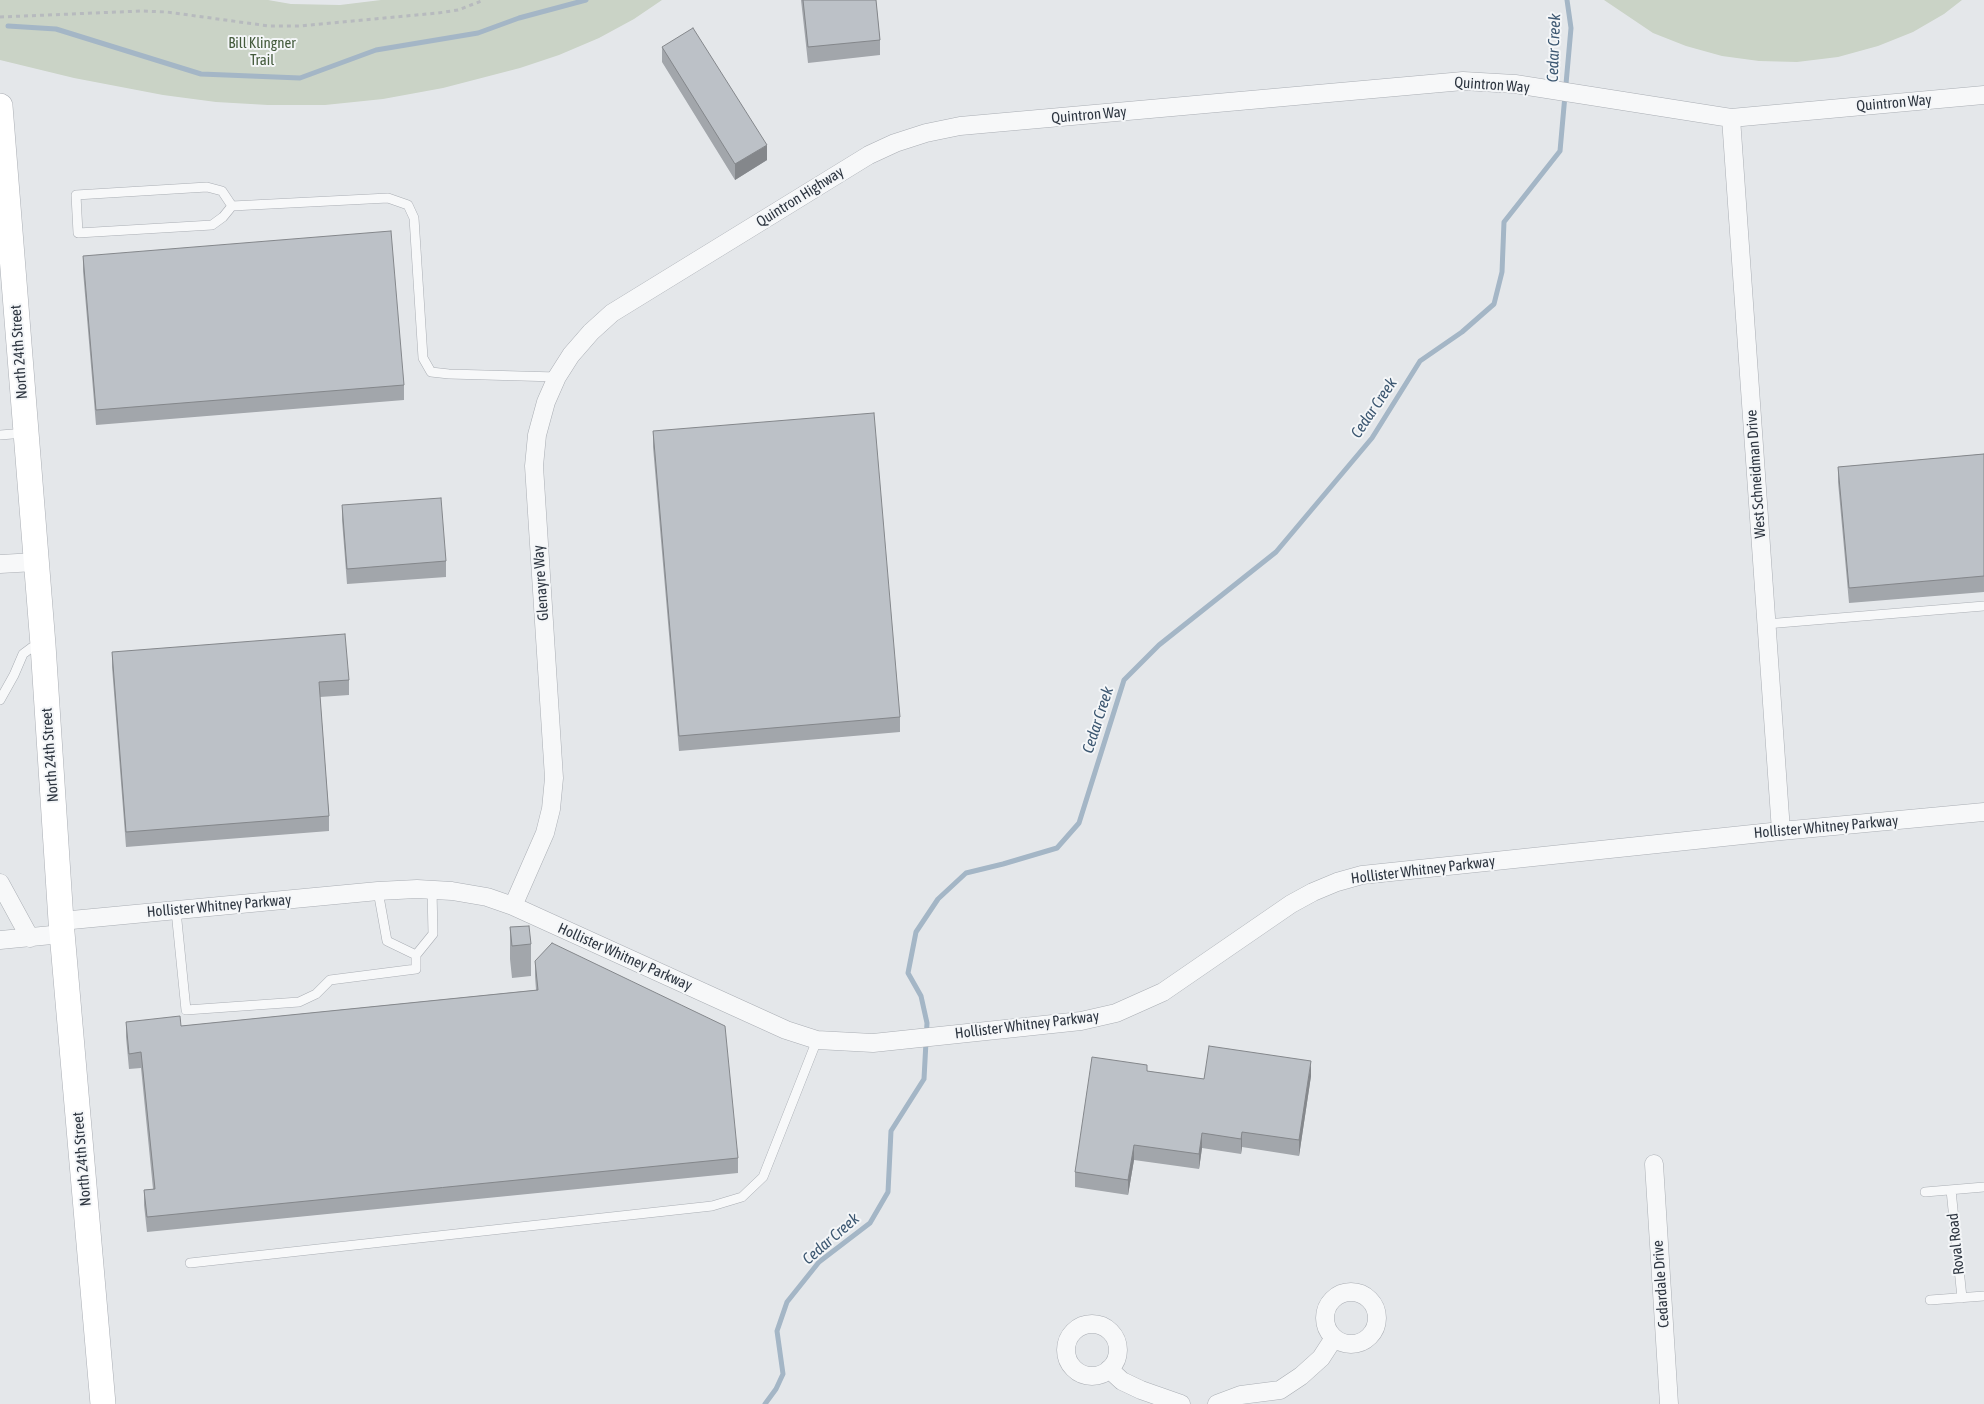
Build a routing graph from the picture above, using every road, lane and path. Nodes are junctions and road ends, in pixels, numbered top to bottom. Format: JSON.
{"nodes":[{"id":1,"x":484,"y":0,"type":"edge"},
{"id":2,"x":0,"y":17,"type":"edge"},
{"id":3,"x":1984,"y":95,"type":"edge"},
{"id":4,"x":0,"y":106,"type":"edge"},
{"id":5,"x":1731,"y":118,"type":"junction"},
{"id":6,"x":968,"y":126,"type":"joint"},
{"id":7,"x":232,"y":206,"type":"junction"},
{"id":8,"x":642,"y":294,"type":"joint"},
{"id":9,"x":557,"y":377,"type":"junction"},
{"id":10,"x":25,"y":433,"type":"junction"},
{"id":11,"x":0,"y":435,"type":"edge"},
{"id":12,"x":35,"y":562,"type":"junction"},
{"id":13,"x":0,"y":564,"type":"edge"},
{"id":14,"x":1984,"y":606,"type":"edge"},
{"id":15,"x":1766,"y":624,"type":"junction"},
{"id":16,"x":43,"y":646,"type":"junction"},
{"id":17,"x":0,"y":700,"type":"edge"},
{"id":18,"x":1984,"y":812,"type":"edge"},
{"id":19,"x":1781,"y":831,"type":"junction"},
{"id":20,"x":0,"y":883,"type":"edge"},
{"id":21,"x":432,"y":890,"type":"junction"},
{"id":22,"x":378,"y":891,"type":"junction"},
{"id":23,"x":513,"y":906,"type":"junction"},
{"id":24,"x":176,"y":911,"type":"junction"},
{"id":25,"x":62,"y":927,"type":"junction"},
{"id":26,"x":30,"y":938,"type":"junction"},
{"id":27,"x":0,"y":940,"type":"edge"},
{"id":28,"x":0,"y":944,"type":"edge"},
{"id":29,"x":416,"y":955,"type":"junction"},
{"id":30,"x":817,"y":1040,"type":"junction"},
{"id":31,"x":1654,"y":1164,"type":"dead end"},
{"id":32,"x":1984,"y":1187,"type":"edge"},
{"id":33,"x":1951,"y":1190,"type":"junction"},
{"id":34,"x":1925,"y":1192,"type":"dead end"},
{"id":35,"x":190,"y":1263,"type":"dead end"},
{"id":36,"x":1984,"y":1296,"type":"edge"},
{"id":37,"x":1962,"y":1298,"type":"junction"},
{"id":38,"x":1930,"y":1300,"type":"dead end"},
{"id":39,"x":1334,"y":1338,"type":"dead end"},
{"id":40,"x":1109,"y":1369,"type":"dead end"},
{"id":41,"x":102,"y":1404,"type":"edge"},
{"id":42,"x":1181,"y":1404,"type":"edge"},
{"id":43,"x":1217,"y":1404,"type":"edge"},
{"id":44,"x":1669,"y":1404,"type":"edge"}],
"edges":[{"from":1,"to":2,"type":"path"},
{"from":3,"to":5,"type":"street","name":"Quintron Way"},
{"from":4,"to":10,"type":"main road","name":"North 24th Street"},
{"from":5,"to":6,"type":"street","name":"Quintron Way"},
{"from":5,"to":15,"type":"street","name":"West Schneidman Drive"},
{"from":6,"to":8,"type":"street","name":"Quintron Highway"},
{"from":7,"to":7,"type":"lane"},
{"from":7,"to":9,"type":"lane"},
{"from":8,"to":9,"type":"street","name":"Glenayre Way"},
{"from":9,"to":23,"type":"street","name":"Glenayre Way"},
{"from":10,"to":11,"type":"lane"},
{"from":10,"to":12,"type":"main road","name":"North 24th Street"},
{"from":12,"to":13,"type":"street"},
{"from":12,"to":16,"type":"main road","name":"North 24th Street"},
{"from":14,"to":15,"type":"lane"},
{"from":15,"to":19,"type":"street","name":"West Schneidman Drive"},
{"from":16,"to":17,"type":"lane"},
{"from":16,"to":25,"type":"main road","name":"North 24th Street"},
{"from":18,"to":19,"type":"street","name":"Hollister Whitney Parkway"},
{"from":19,"to":30,"type":"street","name":"Hollister Whitney Parkway"},
{"from":20,"to":26,"type":"street"},
{"from":21,"to":22,"type":"street","name":"Hollister Whitney Parkway"},
{"from":21,"to":23,"type":"street","name":"Hollister Whitney Parkway"},
{"from":21,"to":29,"type":"lane"},
{"from":22,"to":24,"type":"street","name":"Hollister Whitney Parkway"},
{"from":22,"to":29,"type":"lane"},
{"from":23,"to":30,"type":"street","name":"Hollister Whitney Parkway"},
{"from":24,"to":25,"type":"street","name":"Hollister Whitney Parkway"},
{"from":24,"to":29,"type":"lane"},
{"from":25,"to":26,"type":"street","name":"Hollister Whitney Parkway"},
{"from":25,"to":41,"type":"main road","name":"North 24th Street"},
{"from":26,"to":27,"type":"street"},
{"from":26,"to":28,"type":"street"},
{"from":30,"to":35,"type":"lane"},
{"from":31,"to":44,"type":"street","name":"Cedardale Drive"},
{"from":32,"to":33,"type":"lane"},
{"from":33,"to":34,"type":"lane"},
{"from":33,"to":37,"type":"lane","name":"Roval Road"},
{"from":36,"to":37,"type":"lane"},
{"from":37,"to":38,"type":"lane"},
{"from":39,"to":43,"type":"street"},
{"from":40,"to":42,"type":"street"}]}
